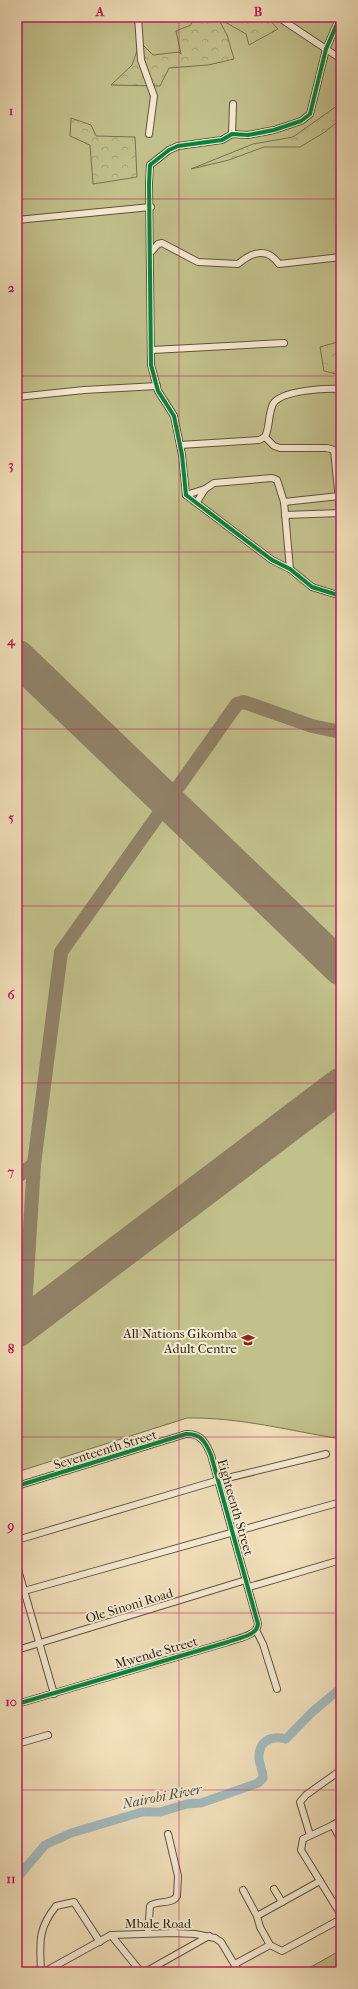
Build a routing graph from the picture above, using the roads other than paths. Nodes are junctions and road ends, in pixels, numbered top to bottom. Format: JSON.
{"nodes":[{"id":1,"x":138,"y":17,"type":"edge"},
{"id":2,"x":340,"y":17,"type":"edge"},
{"id":3,"x":282,"y":18,"type":"edge"},
{"id":4,"x":326,"y":49,"type":"junction"},
{"id":5,"x":341,"y":59,"type":"edge"},
{"id":6,"x":233,"y":104,"type":"dead end"},
{"id":7,"x":149,"y":134,"type":"dead end"},
{"id":8,"x":232,"y":134,"type":"junction"},
{"id":9,"x":151,"y":207,"type":"junction"},
{"id":10,"x":17,"y":220,"type":"edge"},
{"id":11,"x":151,"y":252,"type":"junction"},
{"id":12,"x":341,"y":257,"type":"edge"},
{"id":13,"x":284,"y":343,"type":"dead end"},
{"id":14,"x":152,"y":350,"type":"junction"},
{"id":15,"x":157,"y":386,"type":"junction"},
{"id":16,"x":341,"y":389,"type":"edge"},
{"id":17,"x":17,"y":397,"type":"edge"},
{"id":18,"x":265,"y":437,"type":"junction"},
{"id":19,"x":180,"y":445,"type":"junction"},
{"id":20,"x":339,"y":457,"type":"edge"},
{"id":21,"x":204,"y":489,"type":"junction"},
{"id":22,"x":186,"y":495,"type":"junction"},
{"id":23,"x":339,"y":496,"type":"junction"},
{"id":24,"x":197,"y":502,"type":"junction"},
{"id":25,"x":284,"y":502,"type":"junction"},
{"id":26,"x":340,"y":513,"type":"edge"},
{"id":27,"x":286,"y":515,"type":"junction"},
{"id":28,"x":341,"y":521,"type":"edge"},
{"id":29,"x":290,"y":569,"type":"junction"},
{"id":30,"x":341,"y":596,"type":"edge"},
{"id":31,"x":199,"y":1436,"type":"joint"},
{"id":32,"x":326,"y":1454,"type":"dead end"},
{"id":33,"x":219,"y":1480,"type":"junction"},
{"id":34,"x":17,"y":1486,"type":"edge"},
{"id":35,"x":341,"y":1502,"type":"edge"},
{"id":36,"x":233,"y":1531,"type":"junction"},
{"id":37,"x":17,"y":1540,"type":"edge"},
{"id":38,"x":341,"y":1560,"type":"edge"},
{"id":39,"x":17,"y":1566,"type":"edge"},
{"id":40,"x":246,"y":1580,"type":"junction"},
{"id":41,"x":249,"y":1587,"type":"junction"},
{"id":42,"x":24,"y":1591,"type":"junction"},
{"id":43,"x":17,"y":1593,"type":"edge"},
{"id":44,"x":256,"y":1630,"type":"junction"},
{"id":45,"x":38,"y":1644,"type":"junction"},
{"id":46,"x":17,"y":1650,"type":"edge"},
{"id":47,"x":277,"y":1689,"type":"dead end"},
{"id":48,"x":54,"y":1694,"type":"junction"},
{"id":49,"x":17,"y":1704,"type":"edge"},
{"id":50,"x":48,"y":1735,"type":"dead end"},
{"id":51,"x":17,"y":1744,"type":"edge"},
{"id":52,"x":341,"y":1770,"type":"edge"},
{"id":53,"x":341,"y":1820,"type":"edge"},
{"id":54,"x":333,"y":1825,"type":"junction"},
{"id":55,"x":168,"y":1834,"type":"dead end"},
{"id":56,"x":310,"y":1835,"type":"junction"},
{"id":57,"x":341,"y":1841,"type":"edge"},
{"id":58,"x":320,"y":1881,"type":"junction"},
{"id":59,"x":274,"y":1889,"type":"dead end"},
{"id":60,"x":243,"y":1890,"type":"dead end"},
{"id":61,"x":282,"y":1902,"type":"junction"},
{"id":62,"x":341,"y":1915,"type":"edge"},
{"id":63,"x":257,"y":1916,"type":"junction"},
{"id":64,"x":341,"y":1919,"type":"edge"},
{"id":65,"x":148,"y":1933,"type":"junction"},
{"id":66,"x":111,"y":1935,"type":"junction"},
{"id":67,"x":209,"y":1936,"type":"junction"},
{"id":68,"x":100,"y":1942,"type":"junction"},
{"id":69,"x":270,"y":1945,"type":"junction"},
{"id":70,"x":235,"y":1964,"type":"junction"},
{"id":71,"x":43,"y":1972,"type":"edge"},
{"id":72,"x":141,"y":1972,"type":"edge"},
{"id":73,"x":145,"y":1972,"type":"edge"},
{"id":74,"x":239,"y":1972,"type":"edge"}],
"edges":[{"from":1,"to":7,"type":"street"},
{"from":2,"to":4,"type":"street"},
{"from":3,"to":4,"type":"street"},
{"from":4,"to":5,"type":"street"},
{"from":4,"to":8,"type":"street"},
{"from":6,"to":8,"type":"street"},
{"from":8,"to":9,"type":"street"},
{"from":9,"to":10,"type":"street"},
{"from":9,"to":11,"type":"street"},
{"from":11,"to":12,"type":"street"},
{"from":11,"to":14,"type":"street"},
{"from":13,"to":14,"type":"street"},
{"from":14,"to":15,"type":"street"},
{"from":15,"to":17,"type":"street"},
{"from":15,"to":19,"type":"street"},
{"from":16,"to":18,"type":"street"},
{"from":18,"to":19,"type":"street"},
{"from":18,"to":20,"type":"street"},
{"from":19,"to":22,"type":"street"},
{"from":20,"to":23,"type":"street"},
{"from":21,"to":22,"type":"street"},
{"from":21,"to":24,"type":"street"},
{"from":21,"to":25,"type":"street"},
{"from":22,"to":24,"type":"street"},
{"from":23,"to":25,"type":"street"},
{"from":23,"to":26,"type":"street"},
{"from":24,"to":29,"type":"street"},
{"from":25,"to":27,"type":"street"},
{"from":26,"to":27,"type":"street"},
{"from":26,"to":28,"type":"street"},
{"from":27,"to":29,"type":"street"},
{"from":29,"to":30,"type":"street"},
{"from":31,"to":33,"type":"street","name":"Eighteenth Street"},
{"from":31,"to":34,"type":"street","name":"Seventeenth Street"},
{"from":32,"to":33,"type":"street"},
{"from":33,"to":36,"type":"street","name":"Eighteenth Street"},
{"from":33,"to":37,"type":"street"},
{"from":35,"to":36,"type":"street","name":"Eighteenth Street"},
{"from":36,"to":40,"type":"street","name":"Eighteenth Street"},
{"from":36,"to":42,"type":"street","name":"Eighteenth Street"},
{"from":38,"to":41,"type":"street"},
{"from":39,"to":42,"type":"street"},
{"from":40,"to":41,"type":"street","name":"Eighteenth Street"},
{"from":40,"to":45,"type":"street","name":"Ole Sinoni Road"},
{"from":41,"to":44,"type":"street"},
{"from":42,"to":43,"type":"street","name":"Eighteenth Street"},
{"from":42,"to":45,"type":"street"},
{"from":44,"to":47,"type":"street"},
{"from":44,"to":48,"type":"street","name":"Mwende Street"},
{"from":45,"to":46,"type":"street","name":"Ole Sinoni Road"},
{"from":45,"to":48,"type":"street"},
{"from":48,"to":49,"type":"street","name":"Mwende Street"},
{"from":50,"to":51,"type":"street"},
{"from":52,"to":56,"type":"street"},
{"from":53,"to":54,"type":"street"},
{"from":54,"to":56,"type":"street"},
{"from":54,"to":57,"type":"street"},
{"from":55,"to":65,"type":"street"},
{"from":56,"to":58,"type":"street"},
{"from":58,"to":61,"type":"street"},
{"from":58,"to":62,"type":"street"},
{"from":59,"to":61,"type":"street"},
{"from":60,"to":63,"type":"street"},
{"from":61,"to":63,"type":"street"},
{"from":63,"to":69,"type":"street"},
{"from":64,"to":69,"type":"street"},
{"from":65,"to":66,"type":"street","name":"Mbale Road"},
{"from":65,"to":67,"type":"street","name":"Mbale Road"},
{"from":66,"to":68,"type":"street","name":"Mbale Road"},
{"from":66,"to":72,"type":"street"},
{"from":67,"to":70,"type":"street","name":"Mbale Road"},
{"from":67,"to":73,"type":"street"},
{"from":68,"to":71,"type":"street","name":"Mbale Road"},
{"from":68,"to":71,"type":"street"},
{"from":69,"to":70,"type":"street"},
{"from":70,"to":74,"type":"street","name":"Mbale Road"}]}
